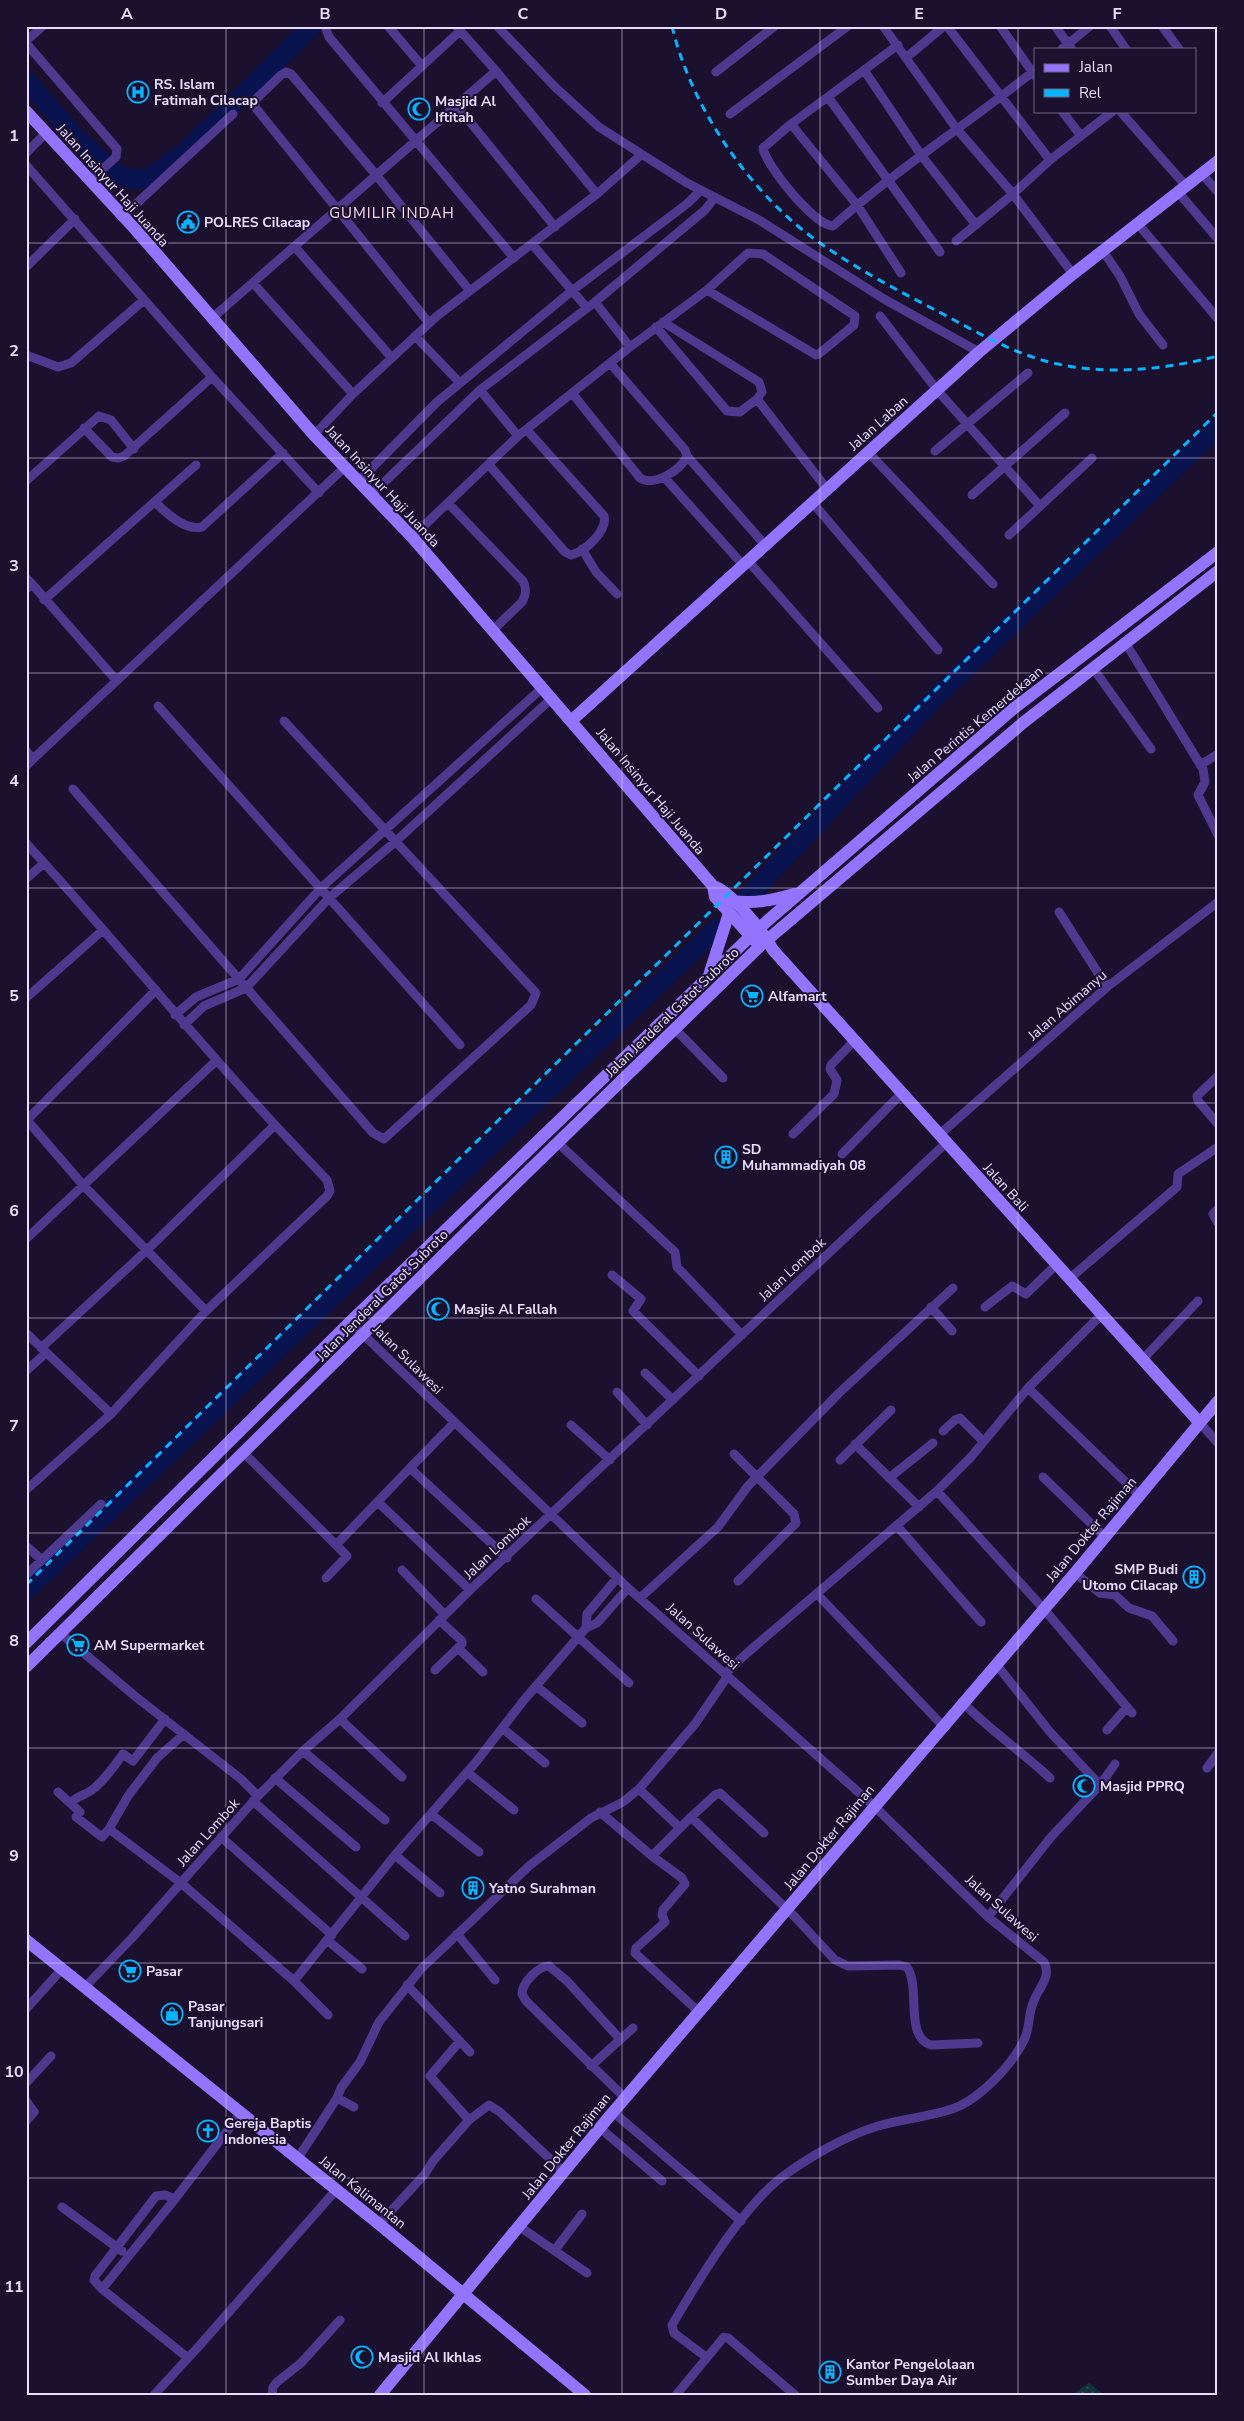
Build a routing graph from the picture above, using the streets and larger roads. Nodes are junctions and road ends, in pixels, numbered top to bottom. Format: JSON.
{"nodes":[{"id":1,"x":43,"y":26,"type":"edge"},
{"id":2,"x":325,"y":26,"type":"edge"},
{"id":3,"x":388,"y":26,"type":"edge"},
{"id":4,"x":497,"y":26,"type":"edge"},
{"id":5,"x":775,"y":26,"type":"edge"},
{"id":6,"x":848,"y":26,"type":"edge"},
{"id":7,"x":883,"y":26,"type":"edge"},
{"id":8,"x":946,"y":26,"type":"edge"},
{"id":9,"x":1000,"y":26,"type":"edge"},
{"id":10,"x":1054,"y":26,"type":"edge"},
{"id":11,"x":1090,"y":26,"type":"edge"},
{"id":12,"x":1110,"y":26,"type":"edge"},
{"id":13,"x":1162,"y":26,"type":"edge"},
{"id":14,"x":458,"y":29,"type":"edge"},
{"id":15,"x":26,"y":42,"type":"edge"},
{"id":16,"x":898,"y":45,"type":"junction"},
{"id":17,"x":1067,"y":47,"type":"edge"},
{"id":18,"x":1125,"y":48,"type":"edge"},
{"id":19,"x":1178,"y":48,"type":"edge"},
{"id":20,"x":907,"y":57,"type":"junction"},
{"id":21,"x":422,"y":66,"type":"junction"},
{"id":22,"x":864,"y":70,"type":"junction"},
{"id":23,"x":496,"y":71,"type":"junction"},
{"id":24,"x":716,"y":72,"type":"dead end"},
{"id":25,"x":1034,"y":73,"type":"edge"},
{"id":26,"x":1001,"y":96,"type":"junction"},
{"id":27,"x":828,"y":97,"type":"junction"},
{"id":28,"x":382,"y":103,"type":"junction"},
{"id":29,"x":458,"y":107,"type":"junction"},
{"id":30,"x":26,"y":111,"type":"edge"},
{"id":31,"x":1063,"y":112,"type":"edge"},
{"id":32,"x":1112,"y":112,"type":"edge"},
{"id":33,"x":1121,"y":112,"type":"edge"},
{"id":34,"x":233,"y":114,"type":"dead end"},
{"id":35,"x":730,"y":114,"type":"dead end"},
{"id":36,"x":791,"y":124,"type":"junction"},
{"id":37,"x":956,"y":128,"type":"junction"},
{"id":38,"x":46,"y":133,"type":"junction"},
{"id":39,"x":1081,"y":136,"type":"junction"},
{"id":40,"x":417,"y":142,"type":"junction"},
{"id":41,"x":26,"y":152,"type":"edge"},
{"id":42,"x":641,"y":155,"type":"junction"},
{"id":43,"x":921,"y":155,"type":"junction"},
{"id":44,"x":1050,"y":160,"type":"junction"},
{"id":45,"x":1218,"y":162,"type":"edge"},
{"id":46,"x":26,"y":165,"type":"edge"},
{"id":47,"x":1202,"y":174,"type":"junction"},
{"id":48,"x":377,"y":176,"type":"junction"},
{"id":49,"x":90,"y":180,"type":"junction"},
{"id":50,"x":888,"y":181,"type":"junction"},
{"id":51,"x":1182,"y":189,"type":"junction"},
{"id":52,"x":701,"y":190,"type":"junction"},
{"id":53,"x":1218,"y":192,"type":"edge"},
{"id":54,"x":598,"y":194,"type":"junction"},
{"id":55,"x":1013,"y":194,"type":"junction"},
{"id":56,"x":714,"y":197,"type":"junction"},
{"id":57,"x":857,"y":205,"type":"junction"},
{"id":58,"x":337,"y":211,"type":"junction"},
{"id":59,"x":123,"y":216,"type":"junction"},
{"id":60,"x":75,"y":219,"type":"junction"},
{"id":61,"x":1138,"y":224,"type":"junction"},
{"id":62,"x":976,"y":225,"type":"junction"},
{"id":63,"x":555,"y":227,"type":"junction"},
{"id":64,"x":1218,"y":239,"type":"edge"},
{"id":65,"x":956,"y":241,"type":"dead end"},
{"id":66,"x":532,"y":244,"type":"junction"},
{"id":67,"x":295,"y":246,"type":"junction"},
{"id":68,"x":1103,"y":251,"type":"junction"},
{"id":69,"x":940,"y":252,"type":"dead end"},
{"id":70,"x":514,"y":258,"type":"junction"},
{"id":71,"x":26,"y":267,"type":"edge"},
{"id":72,"x":901,"y":273,"type":"dead end"},
{"id":73,"x":1073,"y":274,"type":"junction"},
{"id":74,"x":253,"y":283,"type":"junction"},
{"id":75,"x":573,"y":290,"type":"junction"},
{"id":76,"x":707,"y":290,"type":"junction"},
{"id":77,"x":470,"y":291,"type":"junction"},
{"id":78,"x":144,"y":300,"type":"junction"},
{"id":79,"x":591,"y":305,"type":"junction"},
{"id":80,"x":880,"y":316,"type":"dead end"},
{"id":81,"x":211,"y":319,"type":"junction"},
{"id":82,"x":1218,"y":319,"type":"edge"},
{"id":83,"x":429,"y":323,"type":"junction"},
{"id":84,"x":659,"y":325,"type":"junction"},
{"id":85,"x":415,"y":336,"type":"junction"},
{"id":86,"x":1163,"y":345,"type":"dead end"},
{"id":87,"x":630,"y":347,"type":"junction"},
{"id":88,"x":979,"y":352,"type":"junction"},
{"id":89,"x":26,"y":355,"type":"edge"},
{"id":90,"x":392,"y":358,"type":"junction"},
{"id":91,"x":610,"y":363,"type":"junction"},
{"id":92,"x":1028,"y":374,"type":"dead end"},
{"id":93,"x":212,"y":377,"type":"junction"},
{"id":94,"x":460,"y":383,"type":"junction"},
{"id":95,"x":480,"y":390,"type":"junction"},
{"id":96,"x":937,"y":390,"type":"junction"},
{"id":97,"x":572,"y":393,"type":"junction"},
{"id":98,"x":353,"y":394,"type":"junction"},
{"id":99,"x":757,"y":399,"type":"junction"},
{"id":100,"x":1065,"y":413,"type":"dead end"},
{"id":101,"x":967,"y":424,"type":"junction"},
{"id":102,"x":84,"y":428,"type":"junction"},
{"id":103,"x":527,"y":430,"type":"junction"},
{"id":104,"x":314,"y":435,"type":"junction"},
{"id":105,"x":518,"y":436,"type":"junction"},
{"id":106,"x":134,"y":449,"type":"junction"},
{"id":107,"x":935,"y":451,"type":"dead end"},
{"id":108,"x":868,"y":452,"type":"junction"},
{"id":109,"x":283,"y":453,"type":"junction"},
{"id":110,"x":687,"y":456,"type":"junction"},
{"id":111,"x":1092,"y":458,"type":"dead end"},
{"id":112,"x":196,"y":465,"type":"dead end"},
{"id":113,"x":489,"y":465,"type":"junction"},
{"id":114,"x":1005,"y":466,"type":"junction"},
{"id":115,"x":344,"y":468,"type":"junction"},
{"id":116,"x":664,"y":476,"type":"junction"},
{"id":117,"x":26,"y":480,"type":"edge"},
{"id":118,"x":358,"y":482,"type":"junction"},
{"id":119,"x":827,"y":489,"type":"junction"},
{"id":120,"x":319,"y":493,"type":"junction"},
{"id":121,"x":371,"y":495,"type":"junction"},
{"id":122,"x":972,"y":495,"type":"dead end"},
{"id":123,"x":155,"y":502,"type":"junction"},
{"id":124,"x":812,"y":502,"type":"junction"},
{"id":125,"x":448,"y":503,"type":"junction"},
{"id":126,"x":1040,"y":506,"type":"junction"},
{"id":127,"x":1009,"y":535,"type":"dead end"},
{"id":128,"x":412,"y":537,"type":"junction"},
{"id":129,"x":766,"y":545,"type":"junction"},
{"id":130,"x":582,"y":549,"type":"junction"},
{"id":131,"x":1218,"y":552,"type":"edge"},
{"id":132,"x":745,"y":563,"type":"junction"},
{"id":133,"x":1218,"y":571,"type":"edge"},
{"id":134,"x":28,"y":583,"type":"edge"},
{"id":135,"x":993,"y":584,"type":"dead end"},
{"id":136,"x":617,"y":594,"type":"dead end"},
{"id":137,"x":44,"y":600,"type":"junction"},
{"id":138,"x":493,"y":630,"type":"junction"},
{"id":139,"x":1125,"y":642,"type":"junction"},
{"id":140,"x":938,"y":650,"type":"dead end"},
{"id":141,"x":1093,"y":668,"type":"junction"},
{"id":142,"x":116,"y":680,"type":"junction"},
{"id":143,"x":541,"y":689,"type":"junction"},
{"id":144,"x":551,"y":699,"type":"junction"},
{"id":145,"x":158,"y":706,"type":"dead end"},
{"id":146,"x":878,"y":708,"type":"dead end"},
{"id":147,"x":1013,"y":709,"type":"junction"},
{"id":148,"x":571,"y":720,"type":"junction"},
{"id":149,"x":284,"y":721,"type":"dead end"},
{"id":150,"x":1024,"y":722,"type":"junction"},
{"id":151,"x":1151,"y":749,"type":"dead end"},
{"id":152,"x":26,"y":751,"type":"edge"},
{"id":153,"x":1218,"y":754,"type":"edge"},
{"id":154,"x":30,"y":762,"type":"edge"},
{"id":155,"x":1203,"y":763,"type":"junction"},
{"id":156,"x":455,"y":767,"type":"junction"},
{"id":157,"x":464,"y":778,"type":"junction"},
{"id":158,"x":73,"y":789,"type":"dead end"},
{"id":159,"x":385,"y":831,"type":"junction"},
{"id":160,"x":1218,"y":835,"type":"edge"},
{"id":161,"x":395,"y":842,"type":"junction"},
{"id":162,"x":26,"y":843,"type":"edge"},
{"id":163,"x":44,"y":863,"type":"junction"},
{"id":164,"x":26,"y":879,"type":"edge"},
{"id":165,"x":320,"y":888,"type":"junction"},
{"id":166,"x":798,"y":893,"type":"junction"},
{"id":167,"x":329,"y":898,"type":"junction"},
{"id":168,"x":1218,"y":902,"type":"edge"},
{"id":169,"x":731,"y":907,"type":"junction"},
{"id":170,"x":1059,"y":912,"type":"dead end"},
{"id":171,"x":103,"y":930,"type":"junction"},
{"id":172,"x":754,"y":932,"type":"junction"},
{"id":173,"x":767,"y":945,"type":"junction"},
{"id":174,"x":710,"y":974,"type":"junction"},
{"id":175,"x":239,"y":979,"type":"junction"},
{"id":176,"x":1107,"y":987,"type":"junction"},
{"id":177,"x":246,"y":988,"type":"junction"},
{"id":178,"x":156,"y":990,"type":"junction"},
{"id":179,"x":26,"y":998,"type":"edge"},
{"id":180,"x":175,"y":1015,"type":"junction"},
{"id":181,"x":184,"y":1025,"type":"junction"},
{"id":182,"x":676,"y":1030,"type":"junction"},
{"id":183,"x":854,"y":1041,"type":"junction"},
{"id":184,"x":460,"y":1045,"type":"dead end"},
{"id":185,"x":216,"y":1061,"type":"junction"},
{"id":186,"x":1218,"y":1076,"type":"edge"},
{"id":187,"x":723,"y":1078,"type":"dead end"},
{"id":188,"x":901,"y":1094,"type":"junction"},
{"id":189,"x":27,"y":1120,"type":"edge"},
{"id":190,"x":1218,"y":1124,"type":"edge"},
{"id":191,"x":275,"y":1126,"type":"junction"},
{"id":192,"x":793,"y":1134,"type":"dead end"},
{"id":193,"x":942,"y":1138,"type":"junction"},
{"id":194,"x":558,"y":1143,"type":"junction"},
{"id":195,"x":1218,"y":1147,"type":"edge"},
{"id":196,"x":842,"y":1154,"type":"dead end"},
{"id":197,"x":83,"y":1185,"type":"junction"},
{"id":198,"x":1218,"y":1210,"type":"edge"},
{"id":199,"x":1218,"y":1222,"type":"edge"},
{"id":200,"x":26,"y":1239,"type":"edge"},
{"id":201,"x":148,"y":1250,"type":"junction"},
{"id":202,"x":1056,"y":1265,"type":"junction"},
{"id":203,"x":612,"y":1275,"type":"dead end"},
{"id":204,"x":1068,"y":1279,"type":"junction"},
{"id":205,"x":953,"y":1288,"type":"dead end"},
{"id":206,"x":1198,"y":1301,"type":"dead end"},
{"id":207,"x":931,"y":1307,"type":"junction"},
{"id":208,"x":985,"y":1307,"type":"dead end"},
{"id":209,"x":206,"y":1311,"type":"junction"},
{"id":210,"x":1101,"y":1315,"type":"junction"},
{"id":211,"x":350,"y":1322,"type":"junction"},
{"id":212,"x":952,"y":1330,"type":"dead end"},
{"id":213,"x":26,"y":1333,"type":"edge"},
{"id":214,"x":364,"y":1334,"type":"junction"},
{"id":215,"x":742,"y":1336,"type":"junction"},
{"id":216,"x":43,"y":1351,"type":"junction"},
{"id":217,"x":1142,"y":1360,"type":"junction"},
{"id":218,"x":26,"y":1371,"type":"edge"},
{"id":219,"x":645,"y":1373,"type":"dead end"},
{"id":220,"x":699,"y":1376,"type":"junction"},
{"id":221,"x":1028,"y":1388,"type":"junction"},
{"id":222,"x":617,"y":1392,"type":"dead end"},
{"id":223,"x":672,"y":1400,"type":"junction"},
{"id":224,"x":1218,"y":1401,"type":"edge"},
{"id":225,"x":892,"y":1410,"type":"dead end"},
{"id":226,"x":111,"y":1414,"type":"junction"},
{"id":227,"x":1199,"y":1422,"type":"junction"},
{"id":228,"x":454,"y":1423,"type":"junction"},
{"id":229,"x":571,"y":1425,"type":"dead end"},
{"id":230,"x":647,"y":1425,"type":"junction"},
{"id":231,"x":943,"y":1431,"type":"dead end"},
{"id":232,"x":982,"y":1440,"type":"junction"},
{"id":233,"x":932,"y":1443,"type":"dead end"},
{"id":234,"x":1218,"y":1443,"type":"edge"},
{"id":235,"x":855,"y":1444,"type":"junction"},
{"id":236,"x":243,"y":1452,"type":"junction"},
{"id":237,"x":734,"y":1454,"type":"dead end"},
{"id":238,"x":610,"y":1460,"type":"junction"},
{"id":239,"x":840,"y":1460,"type":"dead end"},
{"id":240,"x":410,"y":1468,"type":"junction"},
{"id":241,"x":756,"y":1477,"type":"junction"},
{"id":242,"x":1043,"y":1477,"type":"dead end"},
{"id":243,"x":890,"y":1478,"type":"junction"},
{"id":244,"x":26,"y":1490,"type":"edge"},
{"id":245,"x":937,"y":1491,"type":"junction"},
{"id":246,"x":1139,"y":1495,"type":"junction"},
{"id":247,"x":379,"y":1503,"type":"junction"},
{"id":248,"x":101,"y":1504,"type":"dead end"},
{"id":249,"x":919,"y":1507,"type":"junction"},
{"id":250,"x":550,"y":1516,"type":"junction"},
{"id":251,"x":897,"y":1526,"type":"junction"},
{"id":252,"x":1104,"y":1536,"type":"junction"},
{"id":253,"x":336,"y":1545,"type":"junction"},
{"id":254,"x":26,"y":1546,"type":"edge"},
{"id":255,"x":506,"y":1558,"type":"junction"},
{"id":256,"x":42,"y":1560,"type":"junction"},
{"id":257,"x":402,"y":1570,"type":"dead end"},
{"id":258,"x":1074,"y":1573,"type":"junction"},
{"id":259,"x":26,"y":1575,"type":"edge"},
{"id":260,"x":326,"y":1578,"type":"dead end"},
{"id":261,"x":617,"y":1578,"type":"junction"},
{"id":262,"x":738,"y":1581,"type":"dead end"},
{"id":263,"x":628,"y":1588,"type":"junction"},
{"id":264,"x":470,"y":1590,"type":"junction"},
{"id":265,"x":816,"y":1594,"type":"junction"},
{"id":266,"x":640,"y":1598,"type":"junction"},
{"id":267,"x":536,"y":1599,"type":"dead end"},
{"id":268,"x":1043,"y":1608,"type":"junction"},
{"id":269,"x":442,"y":1618,"type":"junction"},
{"id":270,"x":980,"y":1622,"type":"dead end"},
{"id":271,"x":586,"y":1628,"type":"junction"},
{"id":272,"x":60,"y":1633,"type":"junction"},
{"id":273,"x":578,"y":1637,"type":"junction"},
{"id":274,"x":1173,"y":1641,"type":"dead end"},
{"id":275,"x":26,"y":1643,"type":"edge"},
{"id":276,"x":458,"y":1648,"type":"junction"},
{"id":277,"x":996,"y":1664,"type":"junction"},
{"id":278,"x":26,"y":1667,"type":"edge"},
{"id":279,"x":435,"y":1670,"type":"dead end"},
{"id":280,"x":483,"y":1672,"type":"dead end"},
{"id":281,"x":726,"y":1675,"type":"junction"},
{"id":282,"x":629,"y":1683,"type":"dead end"},
{"id":283,"x":536,"y":1686,"type":"junction"},
{"id":284,"x":962,"y":1702,"type":"junction"},
{"id":285,"x":165,"y":1719,"type":"junction"},
{"id":286,"x":340,"y":1720,"type":"junction"},
{"id":287,"x":582,"y":1723,"type":"dead end"},
{"id":288,"x":943,"y":1726,"type":"junction"},
{"id":289,"x":502,"y":1728,"type":"junction"},
{"id":290,"x":1106,"y":1730,"type":"dead end"},
{"id":291,"x":184,"y":1734,"type":"junction"},
{"id":292,"x":303,"y":1751,"type":"junction"},
{"id":293,"x":1218,"y":1753,"type":"edge"},
{"id":294,"x":545,"y":1763,"type":"dead end"},
{"id":295,"x":1115,"y":1764,"type":"dead end"},
{"id":296,"x":1208,"y":1768,"type":"dead end"},
{"id":297,"x":468,"y":1772,"type":"junction"},
{"id":298,"x":402,"y":1777,"type":"dead end"},
{"id":299,"x":275,"y":1778,"type":"junction"},
{"id":300,"x":1050,"y":1778,"type":"dead end"},
{"id":301,"x":1100,"y":1785,"type":"junction"},
{"id":302,"x":639,"y":1790,"type":"junction"},
{"id":303,"x":58,"y":1792,"type":"dead end"},
{"id":304,"x":256,"y":1799,"type":"junction"},
{"id":305,"x":70,"y":1803,"type":"junction"},
{"id":306,"x":874,"y":1806,"type":"junction"},
{"id":307,"x":514,"y":1810,"type":"dead end"},
{"id":308,"x":600,"y":1812,"type":"junction"},
{"id":309,"x":431,"y":1814,"type":"junction"},
{"id":310,"x":690,"y":1817,"type":"junction"},
{"id":311,"x":385,"y":1820,"type":"dead end"},
{"id":312,"x":679,"y":1827,"type":"junction"},
{"id":313,"x":109,"y":1829,"type":"junction"},
{"id":314,"x":764,"y":1833,"type":"dead end"},
{"id":315,"x":221,"y":1837,"type":"junction"},
{"id":316,"x":356,"y":1847,"type":"dead end"},
{"id":317,"x":479,"y":1852,"type":"dead end"},
{"id":318,"x":395,"y":1855,"type":"junction"},
{"id":319,"x":652,"y":1856,"type":"junction"},
{"id":320,"x":181,"y":1883,"type":"junction"},
{"id":321,"x":440,"y":1893,"type":"dead end"},
{"id":322,"x":361,"y":1896,"type":"junction"},
{"id":323,"x":787,"y":1910,"type":"junction"},
{"id":324,"x":988,"y":1917,"type":"junction"},
{"id":325,"x":457,"y":1934,"type":"junction"},
{"id":326,"x":405,"y":1936,"type":"dead end"},
{"id":327,"x":329,"y":1938,"type":"junction"},
{"id":328,"x":26,"y":1940,"type":"edge"},
{"id":329,"x":62,"y":1969,"type":"junction"},
{"id":330,"x":362,"y":1969,"type":"dead end"},
{"id":331,"x":495,"y":1980,"type":"dead end"},
{"id":332,"x":294,"y":1981,"type":"junction"},
{"id":333,"x":407,"y":1985,"type":"junction"},
{"id":334,"x":84,"y":1988,"type":"junction"},
{"id":335,"x":26,"y":2009,"type":"edge"},
{"id":336,"x":700,"y":2012,"type":"junction"},
{"id":337,"x":328,"y":2015,"type":"dead end"},
{"id":338,"x":633,"y":2028,"type":"dead end"},
{"id":339,"x":620,"y":2038,"type":"junction"},
{"id":340,"x":460,"y":2041,"type":"junction"},
{"id":341,"x":978,"y":2043,"type":"dead end"},
{"id":342,"x":470,"y":2052,"type":"dead end"},
{"id":343,"x":51,"y":2056,"type":"dead end"},
{"id":344,"x":591,"y":2066,"type":"junction"},
{"id":345,"x":26,"y":2083,"type":"edge"},
{"id":346,"x":337,"y":2098,"type":"junction"},
{"id":347,"x":625,"y":2098,"type":"junction"},
{"id":348,"x":26,"y":2101,"type":"edge"},
{"id":349,"x":354,"y":2107,"type":"dead end"},
{"id":350,"x":613,"y":2112,"type":"junction"},
{"id":351,"x":240,"y":2114,"type":"junction"},
{"id":352,"x":469,"y":2120,"type":"junction"},
{"id":353,"x":26,"y":2121,"type":"edge"},
{"id":354,"x":600,"y":2128,"type":"junction"},
{"id":355,"x":298,"y":2158,"type":"junction"},
{"id":356,"x":564,"y":2172,"type":"junction"},
{"id":357,"x":662,"y":2181,"type":"dead end"},
{"id":358,"x":336,"y":2190,"type":"junction"},
{"id":359,"x":175,"y":2199,"type":"junction"},
{"id":360,"x":62,"y":2207,"type":"dead end"},
{"id":361,"x":582,"y":2214,"type":"dead end"},
{"id":362,"x":741,"y":2221,"type":"junction"},
{"id":363,"x":379,"y":2224,"type":"junction"},
{"id":364,"x":520,"y":2227,"type":"junction"},
{"id":365,"x":118,"y":2248,"type":"junction"},
{"id":366,"x":555,"y":2250,"type":"junction"},
{"id":367,"x":130,"y":2256,"type":"junction"},
{"id":368,"x":587,"y":2274,"type":"dead end"},
{"id":369,"x":102,"y":2289,"type":"junction"},
{"id":370,"x":464,"y":2295,"type":"junction"},
{"id":371,"x":340,"y":2320,"type":"dead end"},
{"id":372,"x":706,"y":2357,"type":"junction"},
{"id":373,"x":188,"y":2358,"type":"junction"},
{"id":374,"x":154,"y":2395,"type":"edge"},
{"id":375,"x":272,"y":2395,"type":"edge"},
{"id":376,"x":380,"y":2395,"type":"edge"},
{"id":377,"x":585,"y":2395,"type":"edge"},
{"id":378,"x":676,"y":2395,"type":"edge"},
{"id":379,"x":795,"y":2395,"type":"edge"}],
"edges":[{"from":1,"to":15,"type":"street"},
{"from":2,"to":28,"type":"street"},
{"from":3,"to":21,"type":"street"},
{"from":4,"to":42,"type":"street"},
{"from":5,"to":24,"type":"street"},
{"from":6,"to":35,"type":"street"},
{"from":7,"to":16,"type":"street"},
{"from":8,"to":20,"type":"street"},
{"from":8,"to":26,"type":"street"},
{"from":9,"to":25,"type":"street"},
{"from":10,"to":17,"type":"street"},
{"from":11,"to":17,"type":"street"},
{"from":12,"to":18,"type":"street"},
{"from":13,"to":19,"type":"street"},
{"from":14,"to":21,"type":"street"},
{"from":14,"to":23,"type":"street"},
{"from":15,"to":49,"type":"street"},
{"from":16,"to":20,"type":"street"},
{"from":16,"to":22,"type":"street"},
{"from":20,"to":37,"type":"street"},
{"from":21,"to":28,"type":"street"},
{"from":22,"to":27,"type":"street"},
{"from":22,"to":43,"type":"street"},
{"from":23,"to":29,"type":"street"},
{"from":23,"to":54,"type":"street"},
{"from":25,"to":26,"type":"street"},
{"from":26,"to":37,"type":"street"},
{"from":26,"to":44,"type":"street"},
{"from":27,"to":36,"type":"street"},
{"from":27,"to":50,"type":"street"},
{"from":28,"to":40,"type":"street"},
{"from":29,"to":40,"type":"street"},
{"from":29,"to":63,"type":"street"},
{"from":30,"to":38,"type":"street","name":"Jalan Insinyur Haji Juanda"},
{"from":31,"to":39,"type":"street"},
{"from":32,"to":39,"type":"street"},
{"from":33,"to":51,"type":"street"},
{"from":34,"to":59,"type":"street"},
{"from":36,"to":57,"type":"street"},
{"from":36,"to":57,"type":"street"},
{"from":37,"to":43,"type":"street"},
{"from":37,"to":55,"type":"street"},
{"from":38,"to":41,"type":"street"},
{"from":38,"to":49,"type":"street","name":"Jalan Insinyur Haji Juanda"},
{"from":39,"to":44,"type":"street"},
{"from":40,"to":48,"type":"street"},
{"from":40,"to":70,"type":"street"},
{"from":42,"to":52,"type":"street"},
{"from":42,"to":54,"type":"street"},
{"from":43,"to":50,"type":"street"},
{"from":43,"to":62,"type":"street"},
{"from":44,"to":55,"type":"street"},
{"from":45,"to":47,"type":"street","name":"Jalan Laban"},
{"from":46,"to":60,"type":"street"},
{"from":47,"to":51,"type":"street","name":"Jalan Laban"},
{"from":47,"to":53,"type":"street"},
{"from":48,"to":58,"type":"street"},
{"from":48,"to":58,"type":"street"},
{"from":48,"to":77,"type":"street"},
{"from":49,"to":59,"type":"street","name":"Jalan Insinyur Haji Juanda"},
{"from":50,"to":57,"type":"street"},
{"from":50,"to":69,"type":"street"},
{"from":51,"to":61,"type":"street","name":"Jalan Laban"},
{"from":51,"to":64,"type":"street"},
{"from":52,"to":56,"type":"street"},
{"from":52,"to":75,"type":"street"},
{"from":54,"to":63,"type":"street"},
{"from":55,"to":62,"type":"street"},
{"from":55,"to":73,"type":"street"},
{"from":56,"to":79,"type":"street"},
{"from":56,"to":88,"type":"street"},
{"from":57,"to":72,"type":"street"},
{"from":58,"to":67,"type":"street"},
{"from":58,"to":83,"type":"street"},
{"from":59,"to":81,"type":"street","name":"Jalan Insinyur Haji Juanda"},
{"from":60,"to":71,"type":"street"},
{"from":60,"to":78,"type":"street"},
{"from":61,"to":68,"type":"street","name":"Jalan Laban"},
{"from":61,"to":82,"type":"street"},
{"from":62,"to":65,"type":"street"},
{"from":63,"to":66,"type":"street"},
{"from":66,"to":70,"type":"street"},
{"from":66,"to":75,"type":"street"},
{"from":67,"to":74,"type":"street"},
{"from":67,"to":90,"type":"street"},
{"from":68,"to":73,"type":"street","name":"Jalan Laban"},
{"from":68,"to":86,"type":"street"},
{"from":70,"to":77,"type":"street"},
{"from":73,"to":88,"type":"street","name":"Jalan Laban"},
{"from":74,"to":81,"type":"street"},
{"from":74,"to":98,"type":"street"},
{"from":75,"to":79,"type":"street"},
{"from":75,"to":94,"type":"street"},
{"from":76,"to":76,"type":"street"},
{"from":76,"to":84,"type":"street"},
{"from":77,"to":83,"type":"street"},
{"from":78,"to":89,"type":"street"},
{"from":78,"to":93,"type":"street"},
{"from":79,"to":87,"type":"street"},
{"from":79,"to":95,"type":"street"},
{"from":80,"to":96,"type":"street"},
{"from":81,"to":104,"type":"street","name":"Jalan Insinyur Haji Juanda"},
{"from":83,"to":85,"type":"street"},
{"from":84,"to":87,"type":"street"},
{"from":84,"to":99,"type":"street"},
{"from":84,"to":99,"type":"street"},
{"from":85,"to":90,"type":"street"},
{"from":85,"to":94,"type":"street"},
{"from":87,"to":91,"type":"street"},
{"from":88,"to":96,"type":"street","name":"Jalan Laban"},
{"from":90,"to":98,"type":"street"},
{"from":91,"to":97,"type":"street"},
{"from":91,"to":110,"type":"street"},
{"from":92,"to":101,"type":"street"},
{"from":93,"to":106,"type":"street"},
{"from":93,"to":109,"type":"street"},
{"from":94,"to":118,"type":"street"},
{"from":95,"to":105,"type":"street"},
{"from":95,"to":121,"type":"street"},
{"from":96,"to":101,"type":"street"},
{"from":96,"to":108,"type":"street","name":"Jalan Laban"},
{"from":97,"to":103,"type":"street"},
{"from":97,"to":116,"type":"street"},
{"from":98,"to":104,"type":"street"},
{"from":99,"to":119,"type":"street"},
{"from":100,"to":114,"type":"street"},
{"from":101,"to":107,"type":"street"},
{"from":101,"to":114,"type":"street"},
{"from":102,"to":106,"type":"street"},
{"from":102,"to":106,"type":"street"},
{"from":102,"to":117,"type":"street"},
{"from":103,"to":105,"type":"street"},
{"from":103,"to":130,"type":"street"},
{"from":104,"to":115,"type":"street","name":"Jalan Insinyur Haji Juanda"},
{"from":105,"to":113,"type":"street"},
{"from":108,"to":119,"type":"street","name":"Jalan Laban"},
{"from":108,"to":135,"type":"street"},
{"from":109,"to":120,"type":"street"},
{"from":109,"to":123,"type":"street"},
{"from":110,"to":116,"type":"street"},
{"from":110,"to":129,"type":"street"},
{"from":111,"to":126,"type":"street"},
{"from":112,"to":123,"type":"street"},
{"from":113,"to":125,"type":"street"},
{"from":113,"to":130,"type":"street"},
{"from":114,"to":122,"type":"street"},
{"from":114,"to":126,"type":"street"},
{"from":115,"to":118,"type":"street","name":"Jalan Insinyur Haji Juanda"},
{"from":115,"to":120,"type":"street"},
{"from":116,"to":132,"type":"street"},
{"from":118,"to":121,"type":"street","name":"Jalan Insinyur Haji Juanda"},
{"from":119,"to":124,"type":"street","name":"Jalan Laban"},
{"from":120,"to":142,"type":"street"},
{"from":121,"to":128,"type":"street","name":"Jalan Insinyur Haji Juanda"},
{"from":123,"to":137,"type":"street"},
{"from":124,"to":129,"type":"street","name":"Jalan Laban"},
{"from":124,"to":140,"type":"street"},
{"from":125,"to":128,"type":"street"},
{"from":125,"to":138,"type":"street"},
{"from":126,"to":127,"type":"street"},
{"from":128,"to":138,"type":"street","name":"Jalan Insinyur Haji Juanda"},
{"from":129,"to":132,"type":"street","name":"Jalan Laban"},
{"from":130,"to":136,"type":"street"},
{"from":131,"to":147,"type":"street","name":"Jalan Perintis Kemerdekaan"},
{"from":132,"to":146,"type":"street"},
{"from":132,"to":148,"type":"street","name":"Jalan Laban"},
{"from":133,"to":139,"type":"street"},
{"from":134,"to":137,"type":"street"},
{"from":137,"to":142,"type":"street"},
{"from":138,"to":143,"type":"street","name":"Jalan Insinyur Haji Juanda"},
{"from":139,"to":141,"type":"street"},
{"from":139,"to":155,"type":"street"},
{"from":141,"to":150,"type":"street"},
{"from":141,"to":151,"type":"street"},
{"from":142,"to":154,"type":"street"},
{"from":143,"to":144,"type":"street","name":"Jalan Insinyur Haji Juanda"},
{"from":143,"to":156,"type":"street"},
{"from":144,"to":148,"type":"street","name":"Jalan Insinyur Haji Juanda"},
{"from":144,"to":157,"type":"street"},
{"from":145,"to":165,"type":"street"},
{"from":147,"to":150,"type":"street"},
{"from":147,"to":166,"type":"street","name":"Jalan Perintis Kemerdekaan"},
{"from":148,"to":169,"type":"street","name":"Jalan Insinyur Haji Juanda"},
{"from":149,"to":159,"type":"street"},
{"from":150,"to":173,"type":"street"},
{"from":152,"to":154,"type":"street"},
{"from":153,"to":155,"type":"street"},
{"from":155,"to":160,"type":"street"},
{"from":156,"to":157,"type":"street"},
{"from":156,"to":159,"type":"street"},
{"from":157,"to":161,"type":"street"},
{"from":158,"to":175,"type":"street"},
{"from":159,"to":161,"type":"street"},
{"from":159,"to":165,"type":"street"},
{"from":161,"to":167,"type":"street"},
{"from":161,"to":177,"type":"street"},
{"from":162,"to":163,"type":"street"},
{"from":163,"to":164,"type":"street"},
{"from":163,"to":171,"type":"street"},
{"from":165,"to":167,"type":"street"},
{"from":165,"to":175,"type":"street"},
{"from":166,"to":169,"type":"street"},
{"from":166,"to":172,"type":"street","name":"Jalan Perintis Kemerdekaan"},
{"from":167,"to":177,"type":"street"},
{"from":167,"to":184,"type":"street"},
{"from":168,"to":176,"type":"street","name":"Jalan Abimanyu"},
{"from":169,"to":172,"type":"street","name":"Jalan Insinyur Haji Juanda"},
{"from":169,"to":174,"type":"street"},
{"from":170,"to":176,"type":"street"},
{"from":171,"to":178,"type":"street"},
{"from":171,"to":179,"type":"street"},
{"from":172,"to":173,"type":"street","name":"Jalan Insinyur Haji Juanda"},
{"from":172,"to":174,"type":"street","name":"Jalan Jenderal Gatot Subroto"},
{"from":173,"to":182,"type":"street","name":"Jalan Jenderal Gatot Subroto"},
{"from":173,"to":183,"type":"street","name":"Jalan Bali"},
{"from":174,"to":211,"type":"street","name":"Jalan Jenderal Gatot Subroto"},
{"from":175,"to":177,"type":"street"},
{"from":175,"to":180,"type":"street"},
{"from":176,"to":193,"type":"street","name":"Jalan Abimanyu"},
{"from":177,"to":181,"type":"street"},
{"from":178,"to":180,"type":"street"},
{"from":178,"to":189,"type":"street"},
{"from":180,"to":181,"type":"street"},
{"from":181,"to":185,"type":"street"},
{"from":182,"to":187,"type":"street"},
{"from":182,"to":194,"type":"street","name":"Jalan Jenderal Gatot Subroto"},
{"from":183,"to":188,"type":"street","name":"Jalan Bali"},
{"from":183,"to":192,"type":"street"},
{"from":185,"to":191,"type":"street"},
{"from":185,"to":197,"type":"street"},
{"from":186,"to":190,"type":"street"},
{"from":188,"to":193,"type":"street","name":"Jalan Bali"},
{"from":188,"to":196,"type":"street"},
{"from":189,"to":197,"type":"street"},
{"from":191,"to":201,"type":"street"},
{"from":191,"to":209,"type":"street"},
{"from":193,"to":202,"type":"street","name":"Jalan Bali"},
{"from":193,"to":215,"type":"street","name":"Jalan Lombok"},
{"from":194,"to":214,"type":"street","name":"Jalan Jenderal Gatot Subroto"},
{"from":194,"to":215,"type":"street"},
{"from":195,"to":204,"type":"street"},
{"from":197,"to":200,"type":"street"},
{"from":197,"to":201,"type":"street"},
{"from":198,"to":199,"type":"street"},
{"from":201,"to":209,"type":"street"},
{"from":201,"to":216,"type":"street"},
{"from":202,"to":204,"type":"street","name":"Jalan Bali"},
{"from":202,"to":208,"type":"street"},
{"from":203,"to":220,"type":"street"},
{"from":204,"to":210,"type":"street","name":"Jalan Bali"},
{"from":205,"to":207,"type":"street"},
{"from":206,"to":217,"type":"street"},
{"from":207,"to":212,"type":"street"},
{"from":207,"to":241,"type":"street"},
{"from":209,"to":226,"type":"street"},
{"from":210,"to":217,"type":"street","name":"Jalan Bali"},
{"from":210,"to":221,"type":"street"},
{"from":211,"to":214,"type":"street","name":"Jalan Sulawesi"},
{"from":211,"to":275,"type":"street","name":"Jalan Jenderal Gatot Subroto"},
{"from":213,"to":216,"type":"street"},
{"from":214,"to":228,"type":"street","name":"Jalan Sulawesi"},
{"from":214,"to":236,"type":"street","name":"Jalan Jenderal Gatot Subroto"},
{"from":215,"to":220,"type":"street","name":"Jalan Lombok"},
{"from":216,"to":218,"type":"street"},
{"from":216,"to":226,"type":"street"},
{"from":217,"to":227,"type":"street","name":"Jalan Bali"},
{"from":219,"to":223,"type":"street"},
{"from":220,"to":223,"type":"street","name":"Jalan Lombok"},
{"from":221,"to":232,"type":"street"},
{"from":221,"to":246,"type":"street"},
{"from":222,"to":230,"type":"street"},
{"from":223,"to":230,"type":"street","name":"Jalan Lombok"},
{"from":224,"to":227,"type":"street","name":"Jalan Dokter Rajiman"},
{"from":225,"to":235,"type":"street"},
{"from":226,"to":244,"type":"street"},
{"from":227,"to":234,"type":"street","name":"Jalan Bali"},
{"from":227,"to":246,"type":"street","name":"Jalan Dokter Rajiman"},
{"from":228,"to":240,"type":"street"},
{"from":228,"to":250,"type":"street","name":"Jalan Sulawesi"},
{"from":229,"to":238,"type":"street"},
{"from":230,"to":238,"type":"street","name":"Jalan Lombok"},
{"from":231,"to":232,"type":"street"},
{"from":232,"to":245,"type":"street"},
{"from":233,"to":243,"type":"street"},
{"from":235,"to":239,"type":"street"},
{"from":235,"to":243,"type":"street"},
{"from":236,"to":253,"type":"street"},
{"from":236,"to":272,"type":"street","name":"Jalan Jenderal Gatot Subroto"},
{"from":237,"to":241,"type":"street"},
{"from":238,"to":250,"type":"street","name":"Jalan Lombok"},
{"from":240,"to":247,"type":"street"},
{"from":240,"to":255,"type":"street"},
{"from":241,"to":262,"type":"street"},
{"from":241,"to":266,"type":"street"},
{"from":242,"to":252,"type":"street"},
{"from":243,"to":249,"type":"street"},
{"from":245,"to":249,"type":"street"},
{"from":245,"to":268,"type":"street"},
{"from":246,"to":252,"type":"street","name":"Jalan Dokter Rajiman"},
{"from":247,"to":253,"type":"street"},
{"from":247,"to":264,"type":"street"},
{"from":248,"to":256,"type":"street"},
{"from":249,"to":251,"type":"street"},
{"from":250,"to":255,"type":"street","name":"Jalan Lombok"},
{"from":250,"to":261,"type":"street","name":"Jalan Sulawesi"},
{"from":251,"to":265,"type":"street"},
{"from":251,"to":270,"type":"street"},
{"from":252,"to":258,"type":"street","name":"Jalan Dokter Rajiman"},
{"from":253,"to":260,"type":"street"},
{"from":254,"to":256,"type":"street"},
{"from":255,"to":264,"type":"street","name":"Jalan Lombok"},
{"from":256,"to":259,"type":"street"},
{"from":257,"to":269,"type":"street"},
{"from":258,"to":268,"type":"street","name":"Jalan Dokter Rajiman"},
{"from":258,"to":274,"type":"street"},
{"from":261,"to":263,"type":"street","name":"Jalan Sulawesi"},
{"from":261,"to":271,"type":"street"},
{"from":263,"to":266,"type":"street","name":"Jalan Sulawesi"},
{"from":263,"to":271,"type":"street"},
{"from":264,"to":269,"type":"street","name":"Jalan Lombok"},
{"from":265,"to":281,"type":"street"},
{"from":265,"to":288,"type":"street"},
{"from":266,"to":281,"type":"street","name":"Jalan Sulawesi"},
{"from":267,"to":273,"type":"street"},
{"from":268,"to":277,"type":"street","name":"Jalan Dokter Rajiman"},
{"from":268,"to":290,"type":"street"},
{"from":269,"to":276,"type":"street"},
{"from":269,"to":286,"type":"street","name":"Jalan Lombok"},
{"from":271,"to":273,"type":"street"},
{"from":272,"to":278,"type":"street","name":"Jalan Jenderal Gatot Subroto"},
{"from":272,"to":285,"type":"street"},
{"from":273,"to":282,"type":"street"},
{"from":273,"to":283,"type":"street"},
{"from":276,"to":279,"type":"street"},
{"from":276,"to":280,"type":"street"},
{"from":277,"to":284,"type":"street","name":"Jalan Dokter Rajiman"},
{"from":277,"to":301,"type":"street"},
{"from":281,"to":302,"type":"street"},
{"from":281,"to":306,"type":"street","name":"Jalan Sulawesi"},
{"from":283,"to":287,"type":"street"},
{"from":283,"to":289,"type":"street"},
{"from":284,"to":288,"type":"street","name":"Jalan Dokter Rajiman"},
{"from":284,"to":300,"type":"street"},
{"from":285,"to":291,"type":"street"},
{"from":285,"to":305,"type":"street"},
{"from":286,"to":292,"type":"street","name":"Jalan Lombok"},
{"from":286,"to":298,"type":"street"},
{"from":288,"to":306,"type":"street","name":"Jalan Dokter Rajiman"},
{"from":289,"to":294,"type":"street"},
{"from":289,"to":297,"type":"street"},
{"from":291,"to":304,"type":"street"},
{"from":291,"to":313,"type":"street"},
{"from":292,"to":299,"type":"street","name":"Jalan Lombok"},
{"from":292,"to":311,"type":"street"},
{"from":293,"to":296,"type":"street"},
{"from":295,"to":301,"type":"street"},
{"from":297,"to":307,"type":"street"},
{"from":297,"to":309,"type":"street"},
{"from":299,"to":304,"type":"street","name":"Jalan Lombok"},
{"from":299,"to":316,"type":"street"},
{"from":301,"to":324,"type":"street"},
{"from":302,"to":308,"type":"street"},
{"from":302,"to":312,"type":"street"},
{"from":303,"to":305,"type":"street"},
{"from":304,"to":315,"type":"street","name":"Jalan Lombok"},
{"from":304,"to":322,"type":"street"},
{"from":305,"to":313,"type":"street"},
{"from":306,"to":323,"type":"street","name":"Jalan Dokter Rajiman"},
{"from":306,"to":324,"type":"street","name":"Jalan Sulawesi"},
{"from":308,"to":319,"type":"street"},
{"from":308,"to":325,"type":"street"},
{"from":309,"to":317,"type":"street"},
{"from":309,"to":318,"type":"street"},
{"from":310,"to":312,"type":"street"},
{"from":310,"to":314,"type":"street"},
{"from":310,"to":323,"type":"street"},
{"from":312,"to":319,"type":"street"},
{"from":313,"to":320,"type":"street"},
{"from":315,"to":320,"type":"street","name":"Jalan Lombok"},
{"from":315,"to":327,"type":"street"},
{"from":318,"to":321,"type":"street"},
{"from":318,"to":322,"type":"street"},
{"from":319,"to":336,"type":"street"},
{"from":320,"to":332,"type":"street"},
{"from":320,"to":334,"type":"street","name":"Jalan Lombok"},
{"from":322,"to":326,"type":"street"},
{"from":322,"to":327,"type":"street"},
{"from":323,"to":336,"type":"street","name":"Jalan Dokter Rajiman"},
{"from":323,"to":341,"type":"street"},
{"from":324,"to":362,"type":"street","name":"Jalan Sulawesi"},
{"from":325,"to":331,"type":"street"},
{"from":325,"to":333,"type":"street"},
{"from":327,"to":330,"type":"street"},
{"from":327,"to":332,"type":"street"},
{"from":328,"to":329,"type":"street","name":"Jalan Kalimantan"},
{"from":329,"to":334,"type":"street","name":"Jalan Kalimantan"},
{"from":329,"to":335,"type":"street"},
{"from":332,"to":337,"type":"street"},
{"from":333,"to":340,"type":"street"},
{"from":333,"to":346,"type":"street"},
{"from":334,"to":351,"type":"street","name":"Jalan Kalimantan"},
{"from":336,"to":347,"type":"street","name":"Jalan Dokter Rajiman"},
{"from":338,"to":339,"type":"street"},
{"from":339,"to":344,"type":"street"},
{"from":339,"to":344,"type":"street"},
{"from":340,"to":342,"type":"street"},
{"from":340,"to":352,"type":"street"},
{"from":343,"to":345,"type":"street"},
{"from":344,"to":347,"type":"street"},
{"from":346,"to":349,"type":"street"},
{"from":346,"to":355,"type":"street"},
{"from":347,"to":350,"type":"street","name":"Jalan Dokter Rajiman"},
{"from":348,"to":353,"type":"street"},
{"from":350,"to":354,"type":"street","name":"Jalan Dokter Rajiman"},
{"from":350,"to":362,"type":"street"},
{"from":351,"to":355,"type":"street","name":"Jalan Kalimantan"},
{"from":351,"to":359,"type":"street"},
{"from":352,"to":356,"type":"street"},
{"from":352,"to":363,"type":"street"},
{"from":354,"to":356,"type":"street","name":"Jalan Dokter Rajiman"},
{"from":354,"to":357,"type":"street"},
{"from":355,"to":358,"type":"street","name":"Jalan Kalimantan"},
{"from":356,"to":364,"type":"street","name":"Jalan Dokter Rajiman"},
{"from":358,"to":363,"type":"street","name":"Jalan Kalimantan"},
{"from":358,"to":373,"type":"street"},
{"from":359,"to":365,"type":"street"},
{"from":359,"to":367,"type":"street"},
{"from":360,"to":365,"type":"street"},
{"from":361,"to":366,"type":"street"},
{"from":362,"to":372,"type":"street"},
{"from":363,"to":370,"type":"street","name":"Jalan Kalimantan"},
{"from":364,"to":366,"type":"street"},
{"from":364,"to":370,"type":"street","name":"Jalan Dokter Rajiman"},
{"from":365,"to":367,"type":"street"},
{"from":365,"to":369,"type":"street"},
{"from":366,"to":368,"type":"street"},
{"from":367,"to":369,"type":"street"},
{"from":369,"to":373,"type":"street"},
{"from":370,"to":376,"type":"street","name":"Jalan Dokter Rajiman"},
{"from":370,"to":377,"type":"street","name":"Jalan Kalimantan"},
{"from":371,"to":375,"type":"street"},
{"from":372,"to":378,"type":"street"},
{"from":372,"to":379,"type":"street"},
{"from":373,"to":374,"type":"street"}]}
